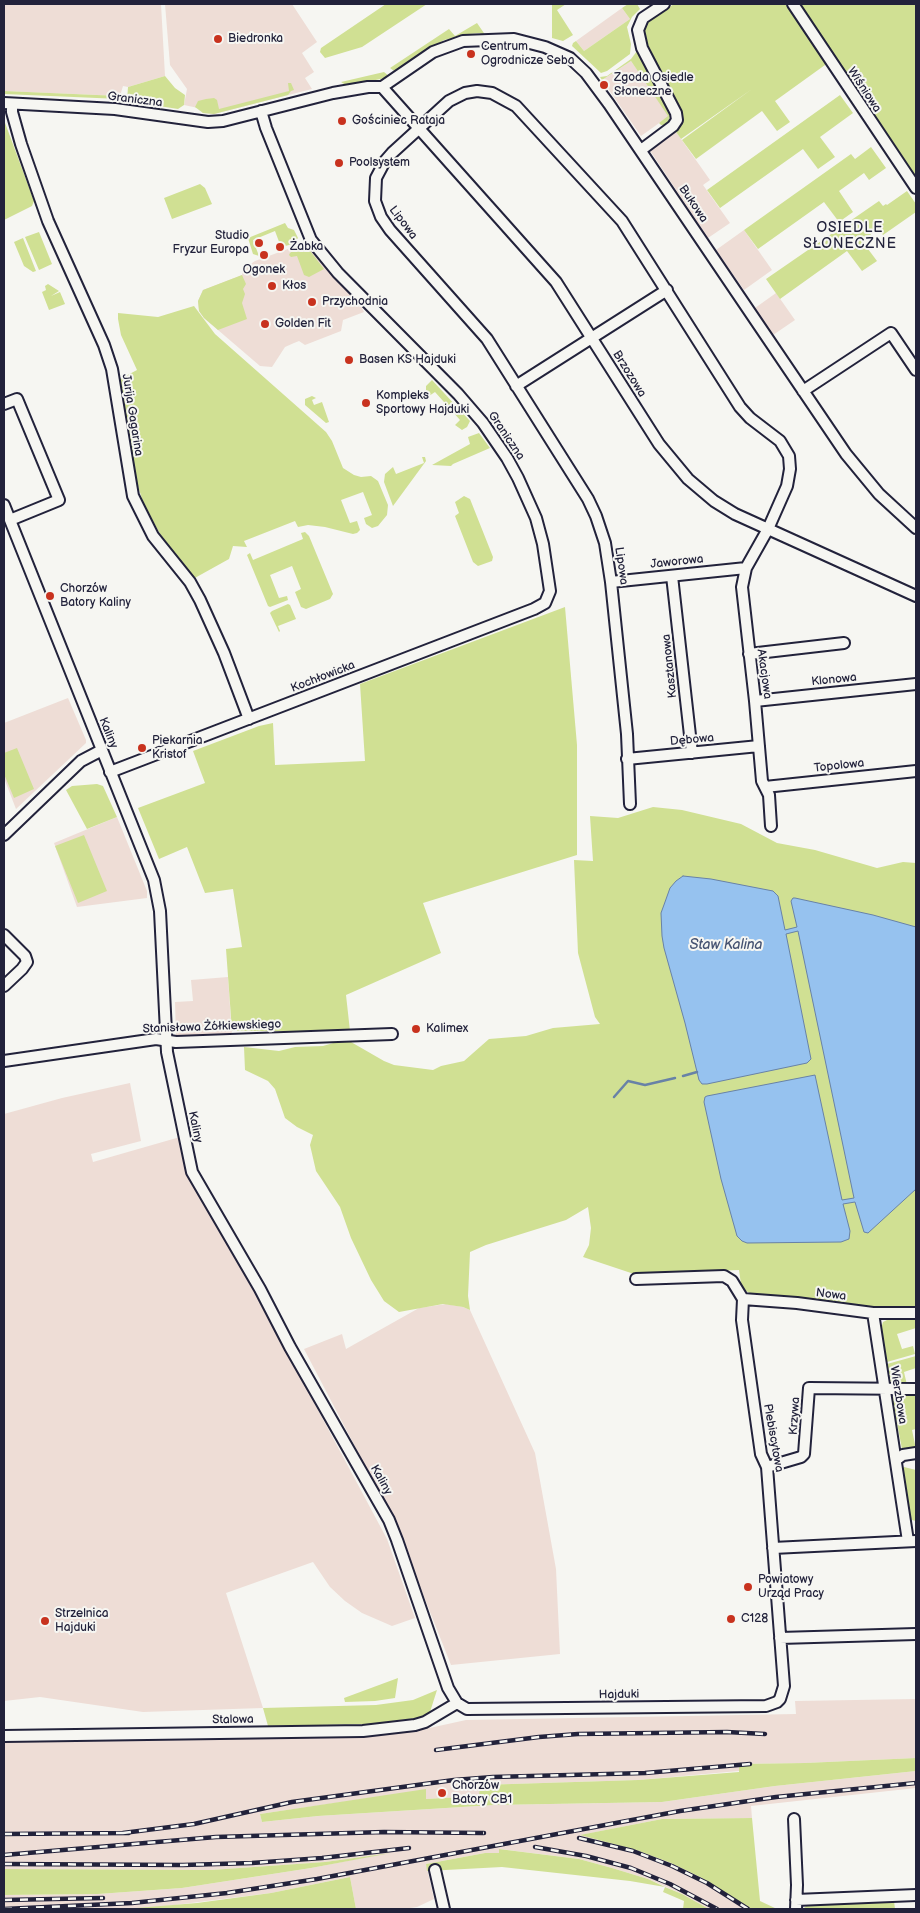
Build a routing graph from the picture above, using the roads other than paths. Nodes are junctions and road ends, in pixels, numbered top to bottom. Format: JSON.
{"nodes":[{"id":1,"x":664,"y":4,"type":"edge"},
{"id":2,"x":793,"y":4,"type":"edge"},
{"id":3,"x":382,"y":87,"type":"junction"},
{"id":4,"x":8,"y":103,"type":"edge"},
{"id":5,"x":261,"y":111,"type":"junction"},
{"id":6,"x":418,"y":128,"type":"junction"},
{"id":7,"x":641,"y":150,"type":"junction"},
{"id":8,"x":916,"y":188,"type":"edge"},
{"id":9,"x":667,"y":290,"type":"junction"},
{"id":10,"x":592,"y":338,"type":"junction"},
{"id":11,"x":916,"y":370,"type":"edge"},
{"id":12,"x":516,"y":386,"type":"junction"},
{"id":13,"x":803,"y":391,"type":"junction"},
{"id":14,"x":4,"y":404,"type":"edge"},
{"id":15,"x":4,"y":504,"type":"edge"},
{"id":16,"x":10,"y":520,"type":"junction"},
{"id":17,"x":916,"y":528,"type":"edge"},
{"id":18,"x":768,"y":529,"type":"junction"},
{"id":19,"x":746,"y":568,"type":"junction"},
{"id":20,"x":672,"y":576,"type":"junction"},
{"id":21,"x":612,"y":582,"type":"junction"},
{"id":22,"x":916,"y":596,"type":"edge"},
{"id":23,"x":544,"y":603,"type":"joint"},
{"id":24,"x":844,"y":643,"type":"dead end"},
{"id":25,"x":749,"y":654,"type":"junction"},
{"id":26,"x":916,"y":684,"type":"edge"},
{"id":27,"x":755,"y":701,"type":"junction"},
{"id":28,"x":249,"y":719,"type":"junction"},
{"id":29,"x":759,"y":746,"type":"junction"},
{"id":30,"x":102,"y":750,"type":"junction"},
{"id":31,"x":692,"y":753,"type":"junction"},
{"id":32,"x":628,"y":759,"type":"junction"},
{"id":33,"x":916,"y":771,"type":"edge"},
{"id":34,"x":110,"y":772,"type":"junction"},
{"id":35,"x":765,"y":788,"type":"junction"},
{"id":36,"x":630,"y":804,"type":"dead end"},
{"id":37,"x":771,"y":826,"type":"dead end"},
{"id":38,"x":4,"y":835,"type":"edge"},
{"id":39,"x":4,"y":935,"type":"edge"},
{"id":40,"x":4,"y":986,"type":"edge"},
{"id":41,"x":392,"y":1034,"type":"dead end"},
{"id":42,"x":166,"y":1041,"type":"junction"},
{"id":43,"x":4,"y":1061,"type":"edge"},
{"id":44,"x":636,"y":1279,"type":"dead end"},
{"id":45,"x":743,"y":1299,"type":"junction"},
{"id":46,"x":873,"y":1313,"type":"junction"},
{"id":47,"x":916,"y":1313,"type":"edge"},
{"id":48,"x":884,"y":1389,"type":"junction"},
{"id":49,"x":916,"y":1389,"type":"edge"},
{"id":50,"x":916,"y":1453,"type":"edge"},
{"id":51,"x":896,"y":1460,"type":"junction"},
{"id":52,"x":767,"y":1467,"type":"junction"},
{"id":53,"x":912,"y":1541,"type":"edge"},
{"id":54,"x":773,"y":1548,"type":"junction"},
{"id":55,"x":916,"y":1634,"type":"edge"},
{"id":56,"x":780,"y":1638,"type":"junction"},
{"id":57,"x":780,"y":1699,"type":"joint"},
{"id":58,"x":457,"y":1704,"type":"junction"},
{"id":59,"x":4,"y":1736,"type":"edge"},
{"id":60,"x":794,"y":1819,"type":"dead end"},
{"id":61,"x":435,"y":1870,"type":"dead end"},
{"id":62,"x":916,"y":1896,"type":"edge"},
{"id":63,"x":796,"y":1905,"type":"edge"},
{"id":64,"x":444,"y":1909,"type":"edge"}],
"edges":[{"from":1,"to":7,"type":"street"},
{"from":2,"to":8,"type":"street","name":"Wiśniowa"},
{"from":3,"to":5,"type":"street","name":"Graniczna"},
{"from":3,"to":6,"type":"street","name":"Brzozowa"},
{"from":3,"to":7,"type":"street","name":"Bukowa"},
{"from":4,"to":5,"type":"street","name":"Graniczna"},
{"from":4,"to":28,"type":"street","name":"Jurija Gagarina"},
{"from":5,"to":23,"type":"street","name":"Graniczna"},
{"from":6,"to":9,"type":"street","name":"Lipowa"},
{"from":6,"to":10,"type":"street","name":"Brzozowa"},
{"from":6,"to":12,"type":"street","name":"Lipowa"},
{"from":7,"to":13,"type":"street","name":"Bukowa"},
{"from":9,"to":10,"type":"street"},
{"from":9,"to":18,"type":"street","name":"Lipowa"},
{"from":10,"to":12,"type":"street"},
{"from":10,"to":18,"type":"street","name":"Brzozowa"},
{"from":11,"to":13,"type":"street"},
{"from":12,"to":21,"type":"street","name":"Lipowa"},
{"from":13,"to":17,"type":"street","name":"Bukowa"},
{"from":14,"to":16,"type":"street"},
{"from":15,"to":16,"type":"street","name":"Kaliny"},
{"from":16,"to":30,"type":"street","name":"Kaliny"},
{"from":18,"to":19,"type":"street","name":"Akacjowa"},
{"from":18,"to":22,"type":"street","name":"Brzozowa"},
{"from":19,"to":20,"type":"street","name":"Jaworowa"},
{"from":19,"to":25,"type":"street","name":"Akacjowa"},
{"from":20,"to":21,"type":"street","name":"Jaworowa"},
{"from":20,"to":31,"type":"street","name":"Kasztanowa"},
{"from":21,"to":32,"type":"street","name":"Lipowa"},
{"from":23,"to":28,"type":"street","name":"Kochłowicka"},
{"from":24,"to":25,"type":"street"},
{"from":25,"to":27,"type":"street","name":"Akacjowa"},
{"from":26,"to":27,"type":"street","name":"Klonowa"},
{"from":27,"to":29,"type":"street","name":"Akacjowa"},
{"from":28,"to":34,"type":"street","name":"Kochłowicka"},
{"from":29,"to":31,"type":"street","name":"Dębowa"},
{"from":29,"to":35,"type":"street","name":"Akacjowa"},
{"from":30,"to":34,"type":"street","name":"Kaliny"},
{"from":30,"to":38,"type":"street"},
{"from":31,"to":32,"type":"street","name":"Dębowa"},
{"from":32,"to":36,"type":"street","name":"Lipowa"},
{"from":33,"to":35,"type":"street","name":"Topolowa"},
{"from":34,"to":42,"type":"street","name":"Kaliny"},
{"from":35,"to":37,"type":"street","name":"Akacjowa"},
{"from":39,"to":40,"type":"street"},
{"from":41,"to":42,"type":"street","name":"Stanisława Żółkiewskiego"},
{"from":42,"to":43,"type":"street","name":"Stanisława Żółkiewskiego"},
{"from":42,"to":58,"type":"street","name":"Kaliny"},
{"from":44,"to":45,"type":"street"},
{"from":45,"to":46,"type":"street","name":"Nowa"},
{"from":45,"to":52,"type":"street","name":"Plebiscytowa"},
{"from":46,"to":47,"type":"street","name":"Nowa"},
{"from":46,"to":48,"type":"street","name":"Wierzbowa"},
{"from":48,"to":49,"type":"street","name":"Krzywa"},
{"from":48,"to":51,"type":"street","name":"Wierzbowa"},
{"from":48,"to":52,"type":"street","name":"Krzywa"},
{"from":50,"to":51,"type":"street"},
{"from":51,"to":53,"type":"street","name":"Wierzbowa"},
{"from":52,"to":54,"type":"street","name":"Plebiscytowa"},
{"from":53,"to":54,"type":"street","name":"Wierzbowa"},
{"from":54,"to":56,"type":"street","name":"Plebiscytowa"},
{"from":55,"to":56,"type":"street"},
{"from":56,"to":57,"type":"street","name":"Plebiscytowa"},
{"from":57,"to":58,"type":"street","name":"Hajduki"},
{"from":58,"to":59,"type":"street","name":"Stalowa"},
{"from":60,"to":63,"type":"street"},
{"from":61,"to":64,"type":"street"},
{"from":62,"to":63,"type":"street"}]}
